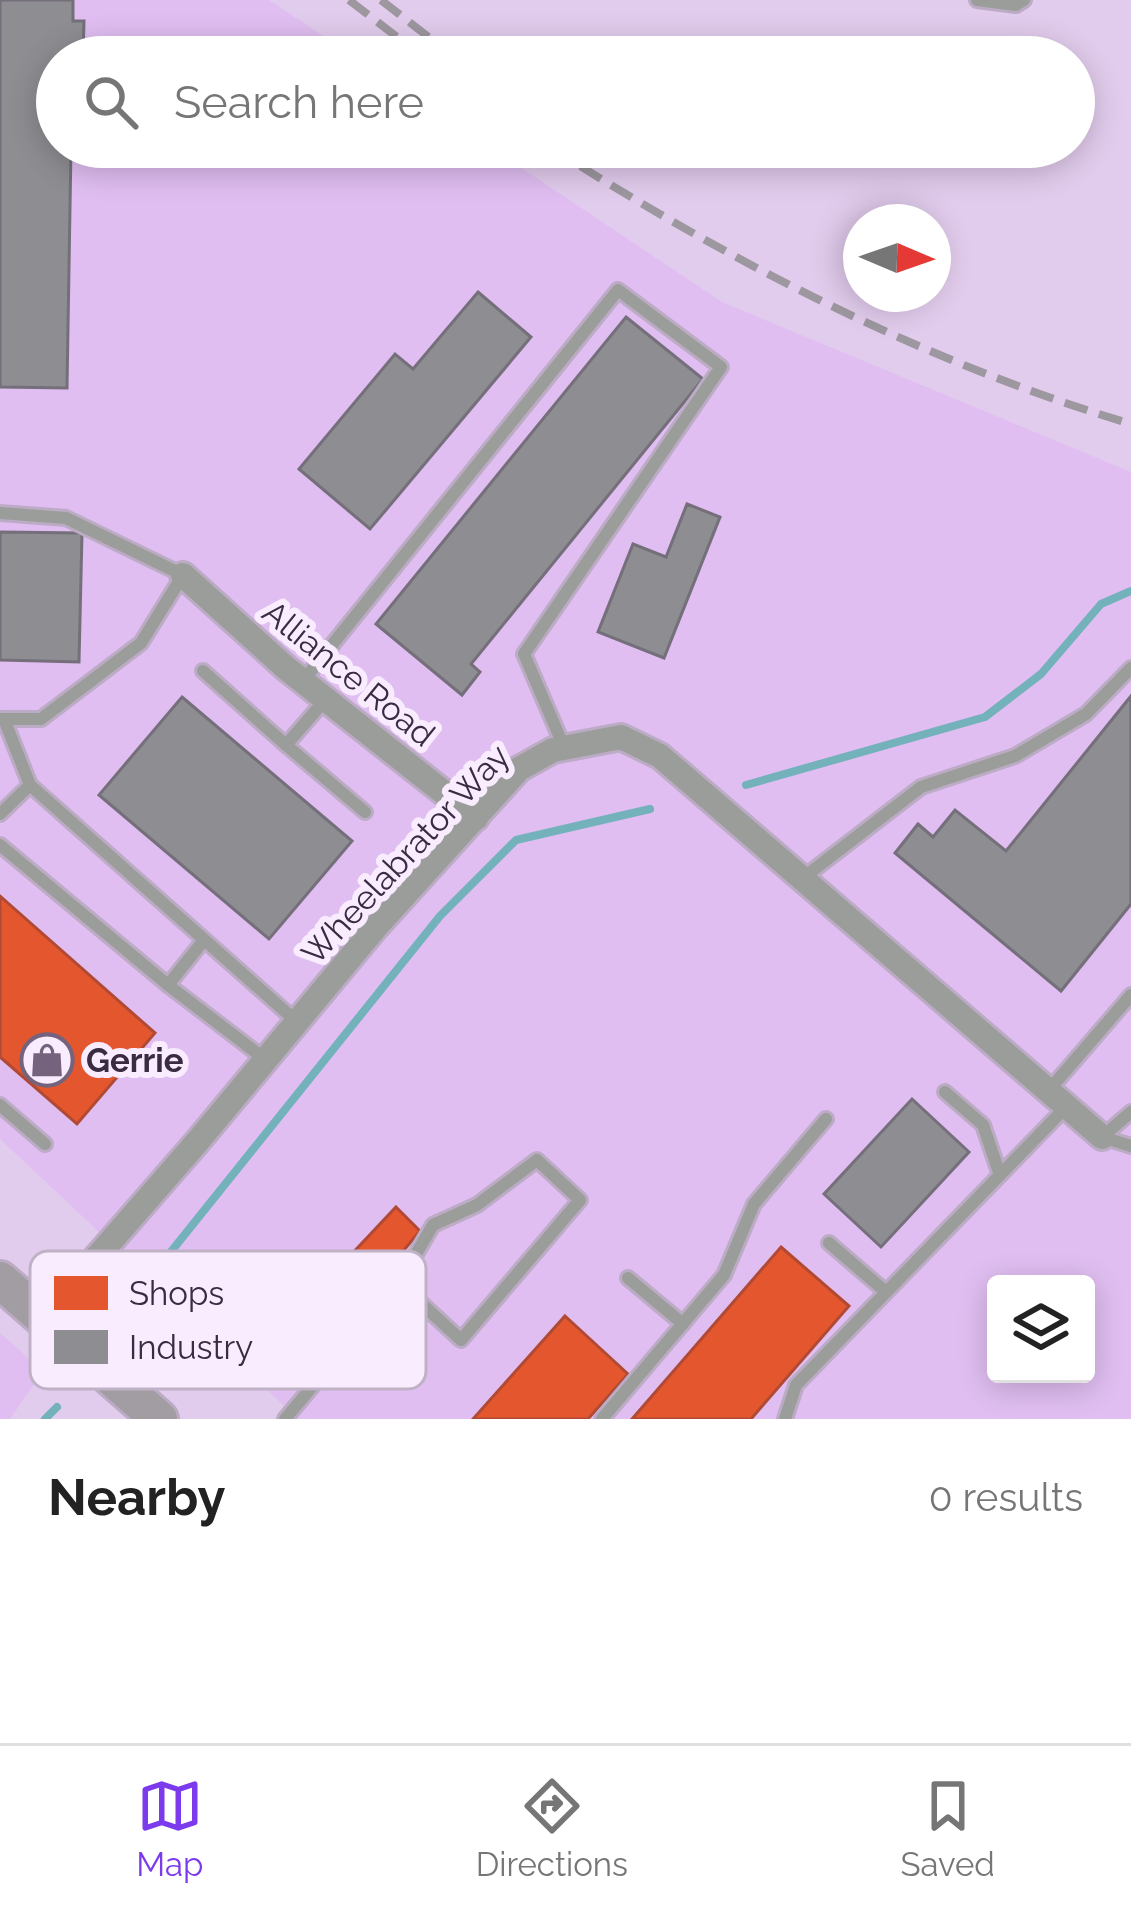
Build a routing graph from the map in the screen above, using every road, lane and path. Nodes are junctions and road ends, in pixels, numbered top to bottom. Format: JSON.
{"nodes":[{"id":1,"x":977,"y":0,"type":"edge"},
{"id":2,"x":1024,"y":0,"type":"edge"},
{"id":3,"x":0,"y":512,"type":"edge"},
{"id":4,"x":183,"y":575,"type":"junction"},
{"id":5,"x":1131,"y":668,"type":"edge"},
{"id":6,"x":203,"y":671,"type":"dead end"},
{"id":7,"x":303,"y":681,"type":"junction"},
{"id":8,"x":326,"y":699,"type":"junction"},
{"id":9,"x":2,"y":719,"type":"edge"},
{"id":10,"x":286,"y":745,"type":"junction"},
{"id":11,"x":564,"y":747,"type":"junction"},
{"id":12,"x":30,"y":785,"type":"junction"},
{"id":13,"x":365,"y":812,"type":"dead end"},
{"id":14,"x":0,"y":814,"type":"edge"},
{"id":15,"x":476,"y":818,"type":"junction"},
{"id":16,"x":0,"y":845,"type":"edge"},
{"id":17,"x":803,"y":878,"type":"junction"},
{"id":18,"x":204,"y":940,"type":"junction"},
{"id":19,"x":168,"y":985,"type":"junction"},
{"id":20,"x":1131,"y":994,"type":"edge"},
{"id":21,"x":297,"y":1022,"type":"junction"},
{"id":22,"x":266,"y":1060,"type":"junction"},
{"id":23,"x":945,"y":1092,"type":"dead end"},
{"id":24,"x":1059,"y":1097,"type":"junction"},
{"id":25,"x":0,"y":1105,"type":"edge"},
{"id":26,"x":1131,"y":1112,"type":"edge"},
{"id":27,"x":826,"y":1119,"type":"dead end"},
{"id":28,"x":1102,"y":1137,"type":"junction"},
{"id":29,"x":45,"y":1144,"type":"dead end"},
{"id":30,"x":1131,"y":1147,"type":"edge"},
{"id":31,"x":1000,"y":1175,"type":"junction"},
{"id":32,"x":829,"y":1244,"type":"dead end"},
{"id":33,"x":102,"y":1251,"type":"edge"},
{"id":34,"x":418,"y":1251,"type":"edge"},
{"id":35,"x":628,"y":1278,"type":"dead end"},
{"id":36,"x":0,"y":1280,"type":"edge"},
{"id":37,"x":886,"y":1292,"type":"junction"},
{"id":38,"x":30,"y":1306,"type":"edge"},
{"id":39,"x":426,"y":1308,"type":"edge"},
{"id":40,"x":683,"y":1324,"type":"junction"},
{"id":41,"x":124,"y":1389,"type":"edge"},
{"id":42,"x":310,"y":1389,"type":"edge"},
{"id":43,"x":158,"y":1419,"type":"edge"},
{"id":44,"x":285,"y":1419,"type":"edge"},
{"id":45,"x":602,"y":1419,"type":"edge"},
{"id":46,"x":784,"y":1419,"type":"edge"}],
"edges":[{"from":1,"to":2,"type":"lane"},
{"from":3,"to":4,"type":"lane"},
{"from":4,"to":7,"type":"street","name":"Alliance Road"},
{"from":4,"to":9,"type":"lane"},
{"from":5,"to":17,"type":"lane"},
{"from":6,"to":10,"type":"lane"},
{"from":7,"to":8,"type":"street","name":"Alliance Road"},
{"from":7,"to":11,"type":"lane"},
{"from":8,"to":10,"type":"lane"},
{"from":8,"to":15,"type":"street","name":"Alliance Road"},
{"from":9,"to":12,"type":"lane"},
{"from":10,"to":13,"type":"lane"},
{"from":11,"to":15,"type":"street","name":"Wheelabrator Way"},
{"from":11,"to":17,"type":"street","name":"Wheelabrator Way"},
{"from":12,"to":14,"type":"lane"},
{"from":12,"to":18,"type":"lane"},
{"from":15,"to":21,"type":"street","name":"Wheelabrator Way"},
{"from":16,"to":19,"type":"lane"},
{"from":17,"to":24,"type":"street","name":"Wheelabrator Way"},
{"from":18,"to":19,"type":"lane"},
{"from":18,"to":21,"type":"lane"},
{"from":19,"to":22,"type":"lane"},
{"from":20,"to":24,"type":"lane"},
{"from":21,"to":22,"type":"street","name":"Wheelabrator Way"},
{"from":22,"to":33,"type":"street","name":"Wheelabrator Way"},
{"from":23,"to":31,"type":"lane"},
{"from":24,"to":28,"type":"street","name":"Wheelabrator Way"},
{"from":24,"to":31,"type":"lane"},
{"from":25,"to":29,"type":"lane"},
{"from":26,"to":28,"type":"lane"},
{"from":27,"to":40,"type":"lane"},
{"from":28,"to":30,"type":"lane"},
{"from":31,"to":37,"type":"lane"},
{"from":32,"to":37,"type":"lane"},
{"from":34,"to":39,"type":"lane"},
{"from":35,"to":40,"type":"lane"},
{"from":36,"to":38,"type":"main road"},
{"from":37,"to":46,"type":"lane"},
{"from":40,"to":45,"type":"lane"},
{"from":41,"to":43,"type":"main road"},
{"from":42,"to":44,"type":"lane"}]}
